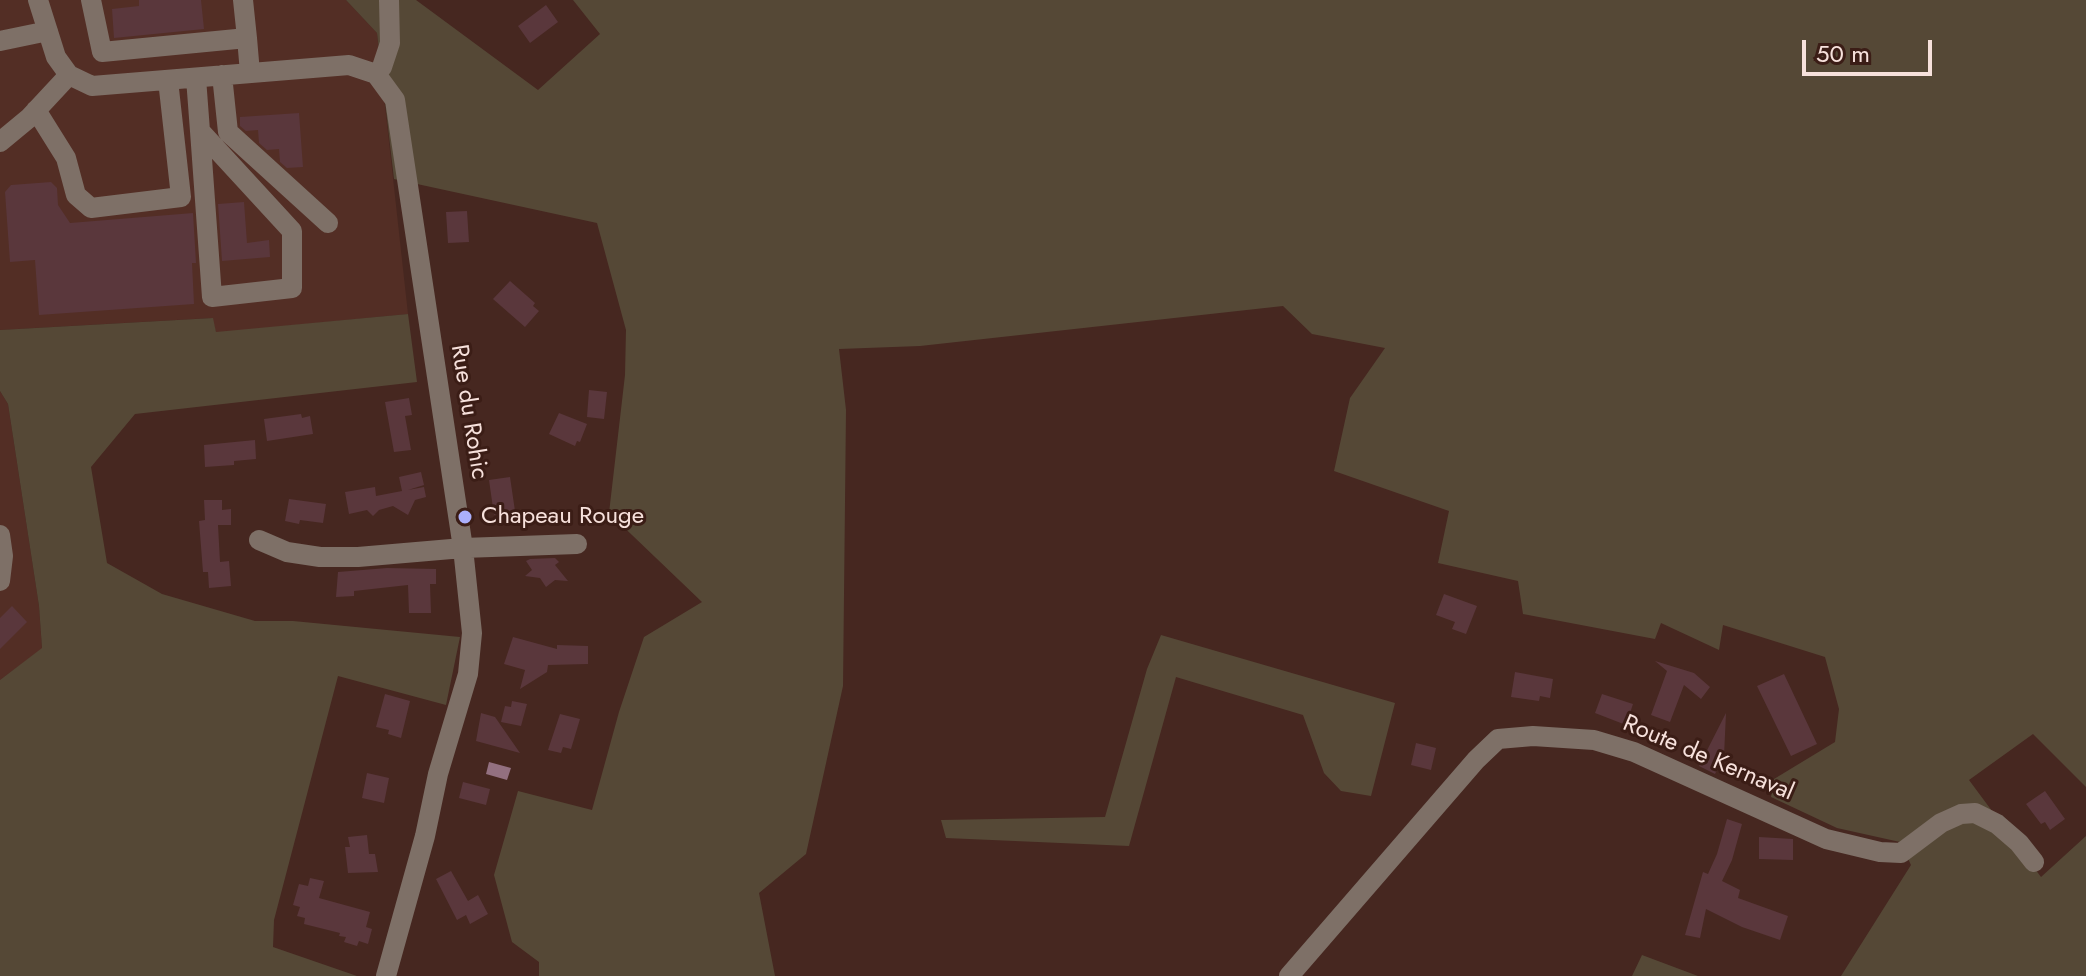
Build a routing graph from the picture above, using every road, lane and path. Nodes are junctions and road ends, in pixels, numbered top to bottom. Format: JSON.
{"nodes":[{"id":1,"x":38,"y":0,"type":"edge"},
{"id":2,"x":91,"y":0,"type":"edge"},
{"id":3,"x":243,"y":0,"type":"edge"},
{"id":4,"x":389,"y":0,"type":"edge"},
{"id":5,"x":48,"y":31,"type":"junction"},
{"id":6,"x":247,"y":38,"type":"junction"},
{"id":7,"x":0,"y":41,"type":"edge"},
{"id":8,"x":250,"y":73,"type":"junction"},
{"id":9,"x":376,"y":74,"type":"junction"},
{"id":10,"x":69,"y":75,"type":"junction"},
{"id":11,"x":222,"y":75,"type":"junction"},
{"id":12,"x":196,"y":78,"type":"junction"},
{"id":13,"x":168,"y":80,"type":"junction"},
{"id":14,"x":36,"y":110,"type":"junction"},
{"id":15,"x":200,"y":131,"type":"junction"},
{"id":16,"x":0,"y":142,"type":"edge"},
{"id":17,"x":328,"y":223,"type":"dead end"},
{"id":18,"x":0,"y":535,"type":"edge"},
{"id":19,"x":259,"y":540,"type":"dead end"},
{"id":20,"x":577,"y":544,"type":"dead end"},
{"id":21,"x":463,"y":548,"type":"junction"},
{"id":22,"x":0,"y":581,"type":"edge"},
{"id":23,"x":2034,"y":862,"type":"dead end"},
{"id":24,"x":386,"y":976,"type":"edge"},
{"id":25,"x":1289,"y":976,"type":"edge"}],
"edges":[{"from":1,"to":5,"type":"street"},
{"from":2,"to":6,"type":"street"},
{"from":3,"to":6,"type":"street"},
{"from":4,"to":9,"type":"street"},
{"from":5,"to":7,"type":"street"},
{"from":5,"to":10,"type":"street"},
{"from":6,"to":8,"type":"street"},
{"from":8,"to":9,"type":"street"},
{"from":8,"to":11,"type":"street"},
{"from":9,"to":21,"type":"street","name":"Rue du Rohic"},
{"from":10,"to":13,"type":"street"},
{"from":10,"to":14,"type":"street"},
{"from":11,"to":12,"type":"street"},
{"from":11,"to":17,"type":"street"},
{"from":12,"to":13,"type":"street"},
{"from":12,"to":15,"type":"street"},
{"from":13,"to":14,"type":"street"},
{"from":14,"to":16,"type":"street"},
{"from":15,"to":15,"type":"street"},
{"from":18,"to":22,"type":"street"},
{"from":19,"to":21,"type":"street"},
{"from":20,"to":21,"type":"street"},
{"from":21,"to":24,"type":"street","name":"Rue du Rohic"},
{"from":23,"to":25,"type":"street","name":"Route de Kernaval"}]}
